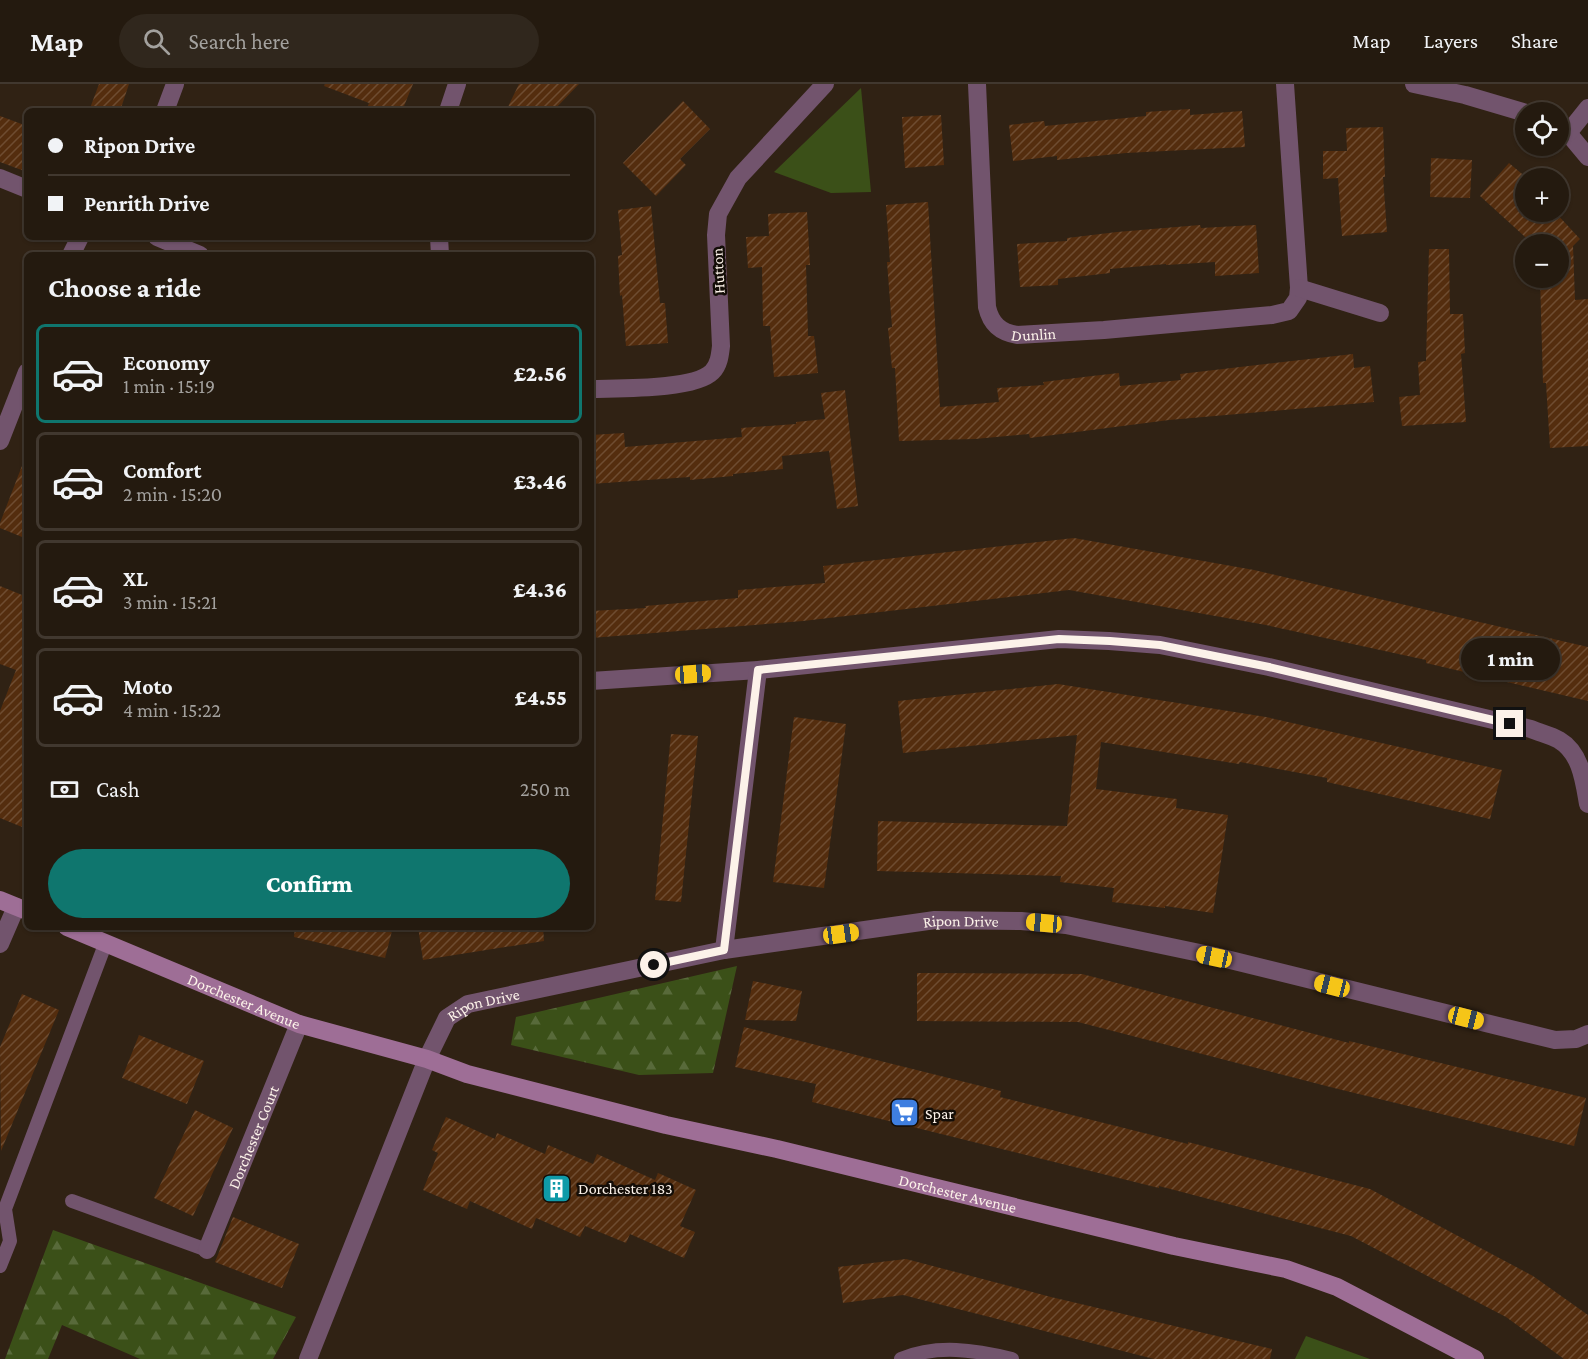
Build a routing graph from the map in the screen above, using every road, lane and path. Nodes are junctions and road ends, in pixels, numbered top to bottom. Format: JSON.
{"nodes":[{"id":1,"x":176,"y":84,"type":"edge"},
{"id":2,"x":457,"y":84,"type":"edge"},
{"id":3,"x":825,"y":84,"type":"edge"},
{"id":4,"x":977,"y":84,"type":"edge"},
{"id":5,"x":1285,"y":84,"type":"edge"},
{"id":6,"x":1414,"y":84,"type":"edge"},
{"id":7,"x":166,"y":108,"type":"edge"},
{"id":8,"x":449,"y":108,"type":"edge"},
{"id":9,"x":1588,"y":108,"type":"edge"},
{"id":10,"x":1515,"y":110,"type":"edge"},
{"id":11,"x":1569,"y":125,"type":"edge"},
{"id":12,"x":1569,"y":137,"type":"edge"},
{"id":13,"x":1588,"y":158,"type":"edge"},
{"id":14,"x":0,"y":178,"type":"edge"},
{"id":15,"x":24,"y":188,"type":"edge"},
{"id":16,"x":164,"y":240,"type":"edge"},
{"id":17,"x":193,"y":252,"type":"edge"},
{"id":18,"x":1299,"y":288,"type":"junction"},
{"id":19,"x":1380,"y":314,"type":"dead end"},
{"id":20,"x":24,"y":380,"type":"edge"},
{"id":21,"x":594,"y":389,"type":"edge"},
{"id":22,"x":0,"y":441,"type":"edge"},
{"id":23,"x":758,"y":670,"type":"junction"},
{"id":24,"x":594,"y":681,"type":"edge"},
{"id":25,"x":1588,"y":804,"type":"edge"},
{"id":26,"x":14,"y":906,"type":"edge"},
{"id":27,"x":75,"y":930,"type":"edge"},
{"id":28,"x":106,"y":942,"type":"junction"},
{"id":29,"x":0,"y":944,"type":"edge"},
{"id":30,"x":724,"y":950,"type":"junction"},
{"id":31,"x":299,"y":1024,"type":"junction"},
{"id":32,"x":1588,"y":1034,"type":"edge"},
{"id":33,"x":427,"y":1059,"type":"junction"},
{"id":34,"x":72,"y":1201,"type":"dead end"},
{"id":35,"x":207,"y":1250,"type":"joint"},
{"id":36,"x":0,"y":1266,"type":"edge"},
{"id":37,"x":308,"y":1359,"type":"edge"},
{"id":38,"x":901,"y":1359,"type":"edge"},
{"id":39,"x":1012,"y":1359,"type":"edge"},
{"id":40,"x":1475,"y":1359,"type":"edge"}],
"edges":[{"from":1,"to":7,"type":"street"},
{"from":2,"to":8,"type":"street"},
{"from":3,"to":21,"type":"street","name":"Hutton"},
{"from":4,"to":18,"type":"street","name":"Dunlin"},
{"from":5,"to":18,"type":"street"},
{"from":6,"to":10,"type":"street"},
{"from":9,"to":11,"type":"street"},
{"from":12,"to":13,"type":"street"},
{"from":14,"to":15,"type":"street"},
{"from":16,"to":17,"type":"street"},
{"from":18,"to":19,"type":"street"},
{"from":20,"to":22,"type":"street"},
{"from":23,"to":24,"type":"street"},
{"from":23,"to":25,"type":"street"},
{"from":23,"to":30,"type":"street"},
{"from":26,"to":29,"type":"street"},
{"from":27,"to":28,"type":"street","name":"Dorchester Avenue"},
{"from":28,"to":31,"type":"street","name":"Dorchester Avenue"},
{"from":28,"to":36,"type":"lane"},
{"from":30,"to":32,"type":"street","name":"Ripon Drive"},
{"from":30,"to":33,"type":"street","name":"Ripon Drive"},
{"from":31,"to":33,"type":"street","name":"Dorchester Avenue"},
{"from":31,"to":35,"type":"street","name":"Dorchester Court"},
{"from":33,"to":37,"type":"street"},
{"from":33,"to":40,"type":"street","name":"Dorchester Avenue"},
{"from":34,"to":35,"type":"lane"},
{"from":38,"to":39,"type":"lane"}]}
